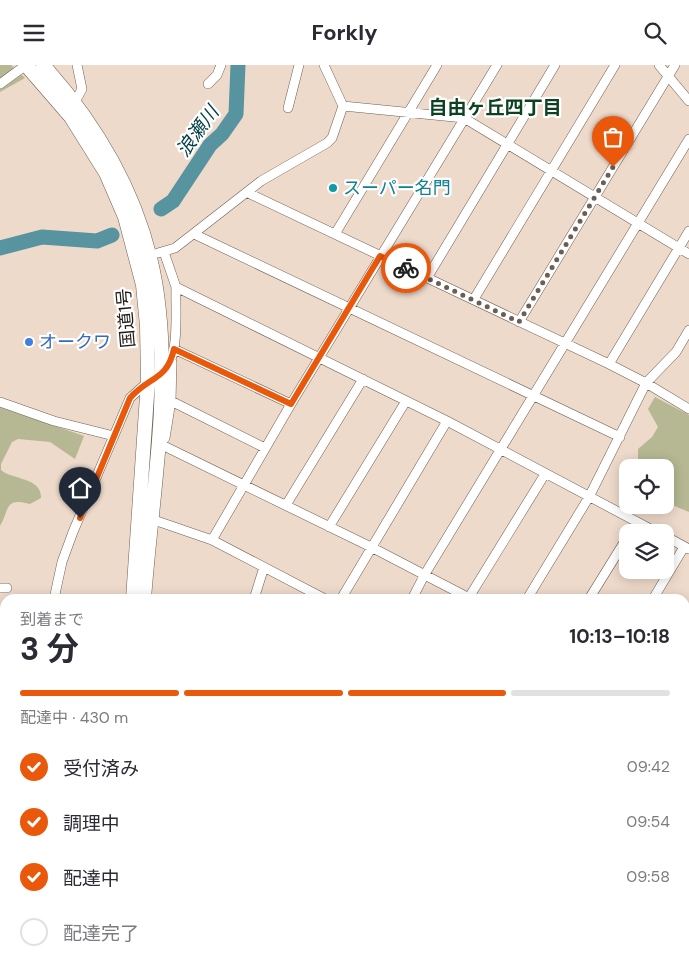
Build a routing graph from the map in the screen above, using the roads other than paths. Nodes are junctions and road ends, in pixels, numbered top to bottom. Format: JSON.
{"nodes":[{"id":1,"x":26,"y":65,"type":"edge"},
{"id":2,"x":42,"y":65,"type":"edge"},
{"id":3,"x":77,"y":65,"type":"edge"},
{"id":4,"x":221,"y":65,"type":"edge"},
{"id":5,"x":299,"y":65,"type":"edge"},
{"id":6,"x":324,"y":65,"type":"edge"},
{"id":7,"x":437,"y":65,"type":"edge"},
{"id":8,"x":497,"y":65,"type":"edge"},
{"id":9,"x":556,"y":65,"type":"edge"},
{"id":10,"x":615,"y":65,"type":"edge"},
{"id":11,"x":659,"y":65,"type":"edge"},
{"id":12,"x":675,"y":65,"type":"edge"},
{"id":13,"x":668,"y":76,"type":"junction"},
{"id":14,"x":208,"y":84,"type":"dead end"},
{"id":15,"x":0,"y":85,"type":"edge"},
{"id":16,"x":689,"y":101,"type":"edge"},
{"id":17,"x":75,"y":102,"type":"junction"},
{"id":18,"x":343,"y":106,"type":"junction"},
{"id":19,"x":288,"y":108,"type":"dead end"},
{"id":20,"x":410,"y":112,"type":"junction"},
{"id":21,"x":464,"y":118,"type":"junction"},
{"id":22,"x":689,"y":139,"type":"edge"},
{"id":23,"x":507,"y":144,"type":"junction"},
{"id":24,"x":552,"y":170,"type":"junction"},
{"id":25,"x":248,"y":193,"type":"junction"},
{"id":26,"x":594,"y":197,"type":"junction"},
{"id":27,"x":638,"y":223,"type":"junction"},
{"id":28,"x":689,"y":231,"type":"edge"},
{"id":29,"x":194,"y":234,"type":"junction"},
{"id":30,"x":336,"y":234,"type":"junction"},
{"id":31,"x":679,"y":248,"type":"junction"},
{"id":32,"x":164,"y":252,"type":"junction"},
{"id":33,"x":689,"y":254,"type":"edge"},
{"id":34,"x":142,"y":255,"type":"junction"},
{"id":35,"x":380,"y":256,"type":"junction"},
{"id":36,"x":427,"y":278,"type":"junction"},
{"id":37,"x":176,"y":287,"type":"junction"},
{"id":38,"x":474,"y":299,"type":"junction"},
{"id":39,"x":350,"y":307,"type":"junction"},
{"id":40,"x":519,"y":322,"type":"junction"},
{"id":41,"x":689,"y":330,"type":"edge"},
{"id":42,"x":564,"y":343,"type":"junction"},
{"id":43,"x":174,"y":349,"type":"junction"},
{"id":44,"x":319,"y":357,"type":"junction"},
{"id":45,"x":172,"y":359,"type":"junction"},
{"id":46,"x":609,"y":364,"type":"junction"},
{"id":47,"x":155,"y":378,"type":"junction"},
{"id":48,"x":363,"y":379,"type":"junction"},
{"id":49,"x":646,"y":383,"type":"junction"},
{"id":50,"x":533,"y":395,"type":"junction"},
{"id":51,"x":171,"y":401,"type":"junction"},
{"id":52,"x":406,"y":401,"type":"junction"},
{"id":53,"x":0,"y":402,"type":"edge"},
{"id":54,"x":291,"y":404,"type":"junction"},
{"id":55,"x":689,"y":409,"type":"edge"},
{"id":56,"x":447,"y":421,"type":"junction"},
{"id":57,"x":114,"y":436,"type":"junction"},
{"id":58,"x":620,"y":437,"type":"junction"},
{"id":59,"x":164,"y":446,"type":"junction"},
{"id":60,"x":265,"y":448,"type":"junction"},
{"id":61,"x":500,"y":450,"type":"junction"},
{"id":62,"x":546,"y":474,"type":"junction"},
{"id":63,"x":244,"y":485,"type":"junction"},
{"id":64,"x":589,"y":497,"type":"junction"},
{"id":65,"x":153,"y":499,"type":"junction"},
{"id":66,"x":286,"y":505,"type":"junction"},
{"id":67,"x":150,"y":519,"type":"junction"},
{"id":68,"x":637,"y":521,"type":"junction"},
{"id":69,"x":635,"y":524,"type":"edge"},
{"id":70,"x":642,"y":524,"type":"edge"},
{"id":71,"x":329,"y":527,"type":"junction"},
{"id":72,"x":212,"y":540,"type":"junction"},
{"id":73,"x":674,"y":541,"type":"edge"},
{"id":74,"x":373,"y":548,"type":"junction"},
{"id":75,"x":687,"y":548,"type":"edge"},
{"id":76,"x":619,"y":551,"type":"edge"},
{"id":77,"x":264,"y":567,"type":"junction"},
{"id":78,"x":425,"y":574,"type":"junction"},
{"id":79,"x":55,"y":594,"type":"edge"},
{"id":80,"x":133,"y":594,"type":"edge"},
{"id":81,"x":144,"y":594,"type":"edge"},
{"id":82,"x":256,"y":594,"type":"edge"},
{"id":83,"x":315,"y":594,"type":"edge"},
{"id":84,"x":344,"y":594,"type":"edge"},
{"id":85,"x":415,"y":594,"type":"edge"},
{"id":86,"x":462,"y":594,"type":"edge"},
{"id":87,"x":471,"y":594,"type":"edge"},
{"id":88,"x":530,"y":594,"type":"edge"},
{"id":89,"x":592,"y":594,"type":"edge"},
{"id":90,"x":656,"y":594,"type":"edge"}],
"edges":[{"from":1,"to":15,"type":"street"},
{"from":1,"to":34,"type":"highway","name":"国道1号"},
{"from":2,"to":17,"type":"highway","name":"国道1号"},
{"from":3,"to":17,"type":"street"},
{"from":4,"to":14,"type":"street"},
{"from":5,"to":19,"type":"street"},
{"from":6,"to":18,"type":"street"},
{"from":7,"to":20,"type":"street"},
{"from":8,"to":21,"type":"street"},
{"from":9,"to":23,"type":"street"},
{"from":10,"to":24,"type":"street"},
{"from":11,"to":13,"type":"street"},
{"from":12,"to":13,"type":"street"},
{"from":13,"to":16,"type":"street"},
{"from":13,"to":26,"type":"street"},
{"from":17,"to":34,"type":"highway","name":"国道1号"},
{"from":18,"to":20,"type":"street"},
{"from":18,"to":25,"type":"street"},
{"from":20,"to":21,"type":"street"},
{"from":20,"to":30,"type":"street"},
{"from":21,"to":23,"type":"street"},
{"from":21,"to":35,"type":"street"},
{"from":22,"to":27,"type":"street"},
{"from":23,"to":24,"type":"street"},
{"from":23,"to":36,"type":"street"},
{"from":24,"to":26,"type":"street"},
{"from":24,"to":38,"type":"street"},
{"from":25,"to":29,"type":"street"},
{"from":25,"to":30,"type":"street"},
{"from":26,"to":27,"type":"street"},
{"from":26,"to":40,"type":"street"},
{"from":27,"to":31,"type":"street"},
{"from":27,"to":42,"type":"street"},
{"from":28,"to":31,"type":"street"},
{"from":29,"to":32,"type":"street"},
{"from":29,"to":39,"type":"street"},
{"from":30,"to":35,"type":"street"},
{"from":31,"to":33,"type":"street"},
{"from":31,"to":46,"type":"street"},
{"from":32,"to":34,"type":"street"},
{"from":32,"to":37,"type":"street"},
{"from":34,"to":47,"type":"highway","name":"国道1号"},
{"from":35,"to":36,"type":"street"},
{"from":35,"to":39,"type":"street"},
{"from":36,"to":38,"type":"street"},
{"from":37,"to":43,"type":"street"},
{"from":37,"to":44,"type":"street"},
{"from":38,"to":40,"type":"street"},
{"from":39,"to":44,"type":"street"},
{"from":39,"to":50,"type":"street"},
{"from":40,"to":42,"type":"street"},
{"from":41,"to":49,"type":"street"},
{"from":42,"to":46,"type":"street"},
{"from":42,"to":50,"type":"street"},
{"from":43,"to":45,"type":"street"},
{"from":43,"to":54,"type":"street"},
{"from":44,"to":48,"type":"street"},
{"from":44,"to":54,"type":"street"},
{"from":45,"to":47,"type":"street"},
{"from":45,"to":51,"type":"street"},
{"from":46,"to":49,"type":"street"},
{"from":47,"to":57,"type":"street"},
{"from":47,"to":65,"type":"highway","name":"国道1号"},
{"from":47,"to":80,"type":"highway","name":"国道1号"},
{"from":48,"to":52,"type":"street"},
{"from":48,"to":66,"type":"street"},
{"from":49,"to":55,"type":"street"},
{"from":49,"to":58,"type":"street"},
{"from":50,"to":58,"type":"street"},
{"from":50,"to":61,"type":"street"},
{"from":51,"to":59,"type":"street"},
{"from":51,"to":60,"type":"street"},
{"from":52,"to":56,"type":"street"},
{"from":52,"to":71,"type":"street"},
{"from":53,"to":57,"type":"street"},
{"from":54,"to":60,"type":"street"},
{"from":56,"to":61,"type":"street"},
{"from":56,"to":74,"type":"street"},
{"from":57,"to":79,"type":"street"},
{"from":58,"to":64,"type":"street"},
{"from":59,"to":63,"type":"street"},
{"from":59,"to":65,"type":"street"},
{"from":60,"to":63,"type":"street"},
{"from":61,"to":62,"type":"street"},
{"from":61,"to":78,"type":"street"},
{"from":62,"to":64,"type":"street"},
{"from":62,"to":87,"type":"street"},
{"from":63,"to":66,"type":"street"},
{"from":63,"to":72,"type":"street"},
{"from":64,"to":68,"type":"street"},
{"from":64,"to":88,"type":"street"},
{"from":65,"to":67,"type":"highway","name":"国道1号"},
{"from":66,"to":71,"type":"street"},
{"from":67,"to":72,"type":"street"},
{"from":67,"to":81,"type":"highway","name":"国道1号"},
{"from":68,"to":69,"type":"street"},
{"from":68,"to":70,"type":"street"},
{"from":71,"to":74,"type":"street"},
{"from":72,"to":77,"type":"street"},
{"from":73,"to":75,"type":"street"},
{"from":74,"to":78,"type":"street"},
{"from":74,"to":84,"type":"street"},
{"from":75,"to":90,"type":"street"},
{"from":76,"to":89,"type":"street"},
{"from":77,"to":82,"type":"street"},
{"from":77,"to":83,"type":"street"},
{"from":78,"to":85,"type":"street"},
{"from":78,"to":86,"type":"street"}]}
